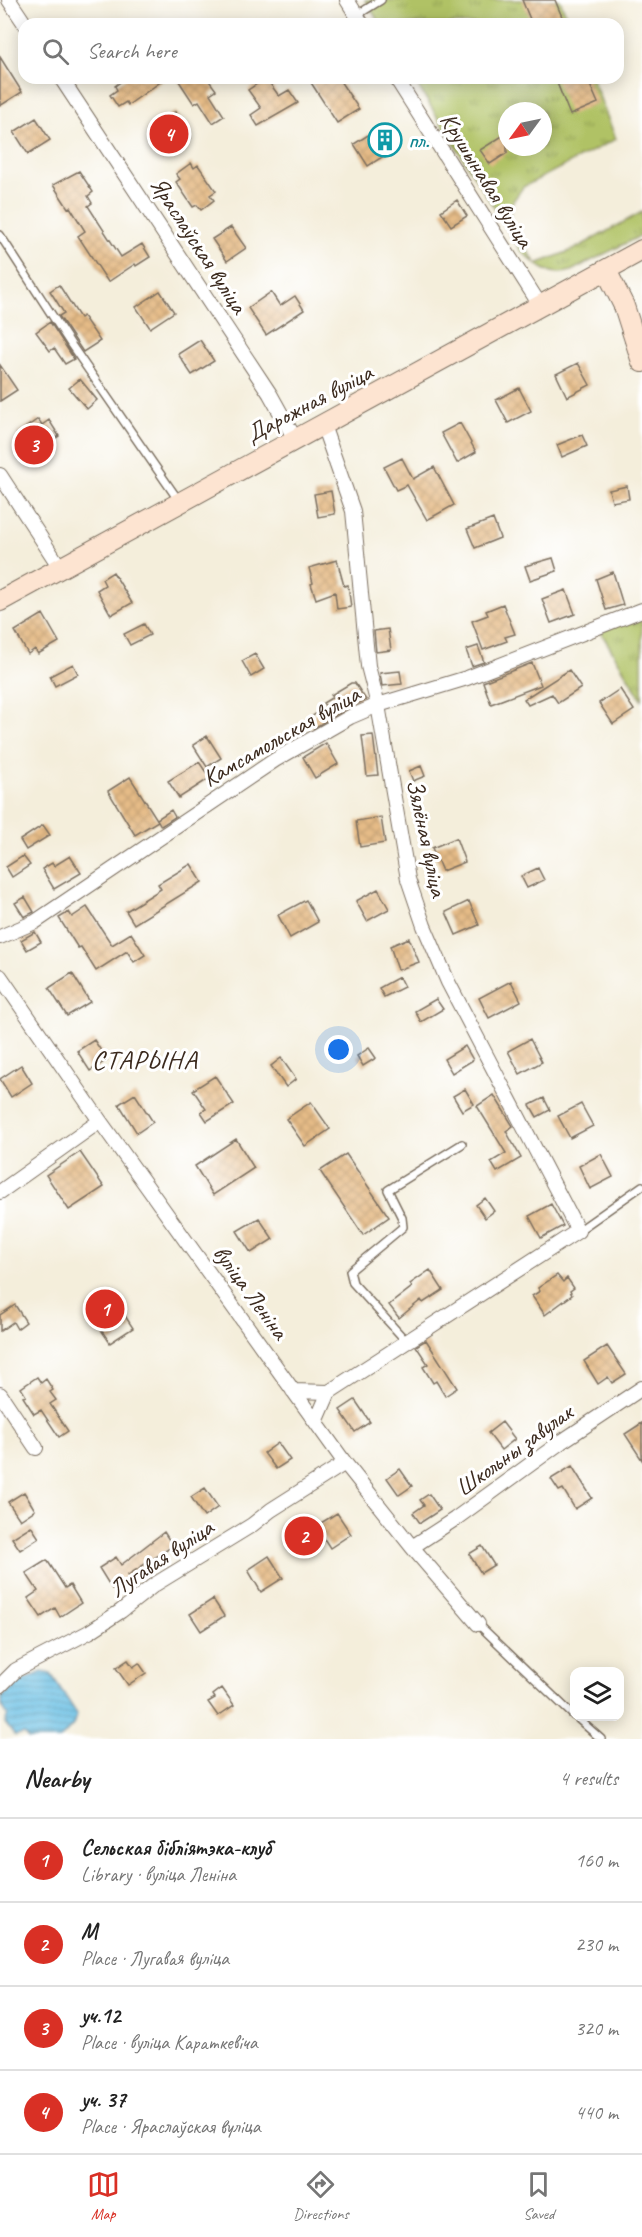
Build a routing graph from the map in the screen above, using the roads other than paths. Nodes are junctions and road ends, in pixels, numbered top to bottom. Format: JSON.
{"nodes":[{"id":1,"x":9,"y":0,"type":"edge"},
{"id":2,"x":347,"y":0,"type":"edge"},
{"id":3,"x":381,"y":0,"type":"edge"},
{"id":4,"x":21,"y":18,"type":"edge"},
{"id":5,"x":358,"y":18,"type":"edge"},
{"id":6,"x":361,"y":18,"type":"edge"},
{"id":7,"x":65,"y":84,"type":"edge"},
{"id":8,"x":400,"y":84,"type":"edge"},
{"id":9,"x":0,"y":235,"type":"edge"},
{"id":10,"x":642,"y":250,"type":"edge"},
{"id":11,"x":606,"y":270,"type":"junction"},
{"id":12,"x":540,"y":305,"type":"junction"},
{"id":13,"x":642,"y":362,"type":"edge"},
{"id":14,"x":323,"y":425,"type":"junction"},
{"id":15,"x":295,"y":439,"type":"junction"},
{"id":16,"x":0,"y":476,"type":"edge"},
{"id":17,"x":179,"y":501,"type":"junction"},
{"id":18,"x":61,"y":569,"type":"junction"},
{"id":19,"x":0,"y":601,"type":"edge"},
{"id":20,"x":642,"y":610,"type":"edge"},
{"id":21,"x":378,"y":705,"type":"junction"},
{"id":22,"x":0,"y":937,"type":"edge"},
{"id":23,"x":0,"y":976,"type":"edge"},
{"id":24,"x":100,"y":1121,"type":"junction"},
{"id":25,"x":462,"y":1144,"type":"dead end"},
{"id":26,"x":642,"y":1186,"type":"edge"},
{"id":27,"x":0,"y":1192,"type":"edge"},
{"id":28,"x":578,"y":1231,"type":"junction"},
{"id":29,"x":406,"y":1341,"type":"junction"},
{"id":30,"x":642,"y":1388,"type":"edge"},
{"id":31,"x":293,"y":1390,"type":"junction"},
{"id":32,"x":329,"y":1392,"type":"junction"},
{"id":33,"x":0,"y":1394,"type":"edge"},
{"id":34,"x":316,"y":1422,"type":"junction"},
{"id":35,"x":36,"y":1448,"type":"dead end"},
{"id":36,"x":345,"y":1463,"type":"junction"},
{"id":37,"x":412,"y":1547,"type":"junction"},
{"id":38,"x":478,"y":1624,"type":"joint"},
{"id":39,"x":0,"y":1686,"type":"edge"},
{"id":40,"x":570,"y":1711,"type":"edge"},
{"id":41,"x":581,"y":1721,"type":"edge"},
{"id":42,"x":601,"y":1739,"type":"edge"}],
"edges":[{"from":1,"to":4,"type":"street"},
{"from":2,"to":5,"type":"street"},
{"from":3,"to":6,"type":"lane"},
{"from":7,"to":15,"type":"street","name":"Яраслаўская вуліца"},
{"from":8,"to":12,"type":"street","name":"Крушынавая вуліца"},
{"from":9,"to":17,"type":"lane"},
{"from":10,"to":11,"type":"main road","name":"Дарожная вуліца"},
{"from":11,"to":12,"type":"main road","name":"Дарожная вуліца"},
{"from":11,"to":13,"type":"main road"},
{"from":12,"to":14,"type":"main road","name":"Дарожная вуліца"},
{"from":14,"to":15,"type":"main road","name":"Дарожная вуліца"},
{"from":14,"to":21,"type":"street","name":"Зялёная вуліца"},
{"from":15,"to":17,"type":"main road","name":"Дарожная вуліца"},
{"from":16,"to":18,"type":"street"},
{"from":17,"to":18,"type":"main road","name":"Дарожная вуліца"},
{"from":18,"to":19,"type":"main road","name":"Дарожная вуліца"},
{"from":20,"to":21,"type":"street","name":"Камсамольская вуліца"},
{"from":21,"to":22,"type":"street","name":"Камсамольская вуліца"},
{"from":21,"to":28,"type":"street","name":"Зялёная вуліца"},
{"from":23,"to":24,"type":"street","name":"вуліца Леніна"},
{"from":24,"to":27,"type":"street"},
{"from":24,"to":31,"type":"street","name":"вуліца Леніна"},
{"from":25,"to":29,"type":"lane"},
{"from":26,"to":28,"type":"lane"},
{"from":28,"to":29,"type":"street"},
{"from":29,"to":32,"type":"street"},
{"from":30,"to":37,"type":"street","name":"Школьны завулак"},
{"from":31,"to":32,"type":"street"},
{"from":31,"to":34,"type":"street","name":"вуліца Леніна"},
{"from":32,"to":34,"type":"street"},
{"from":33,"to":35,"type":"street"},
{"from":34,"to":36,"type":"street","name":"вуліца Леніна"},
{"from":36,"to":37,"type":"street","name":"вуліца Леніна"},
{"from":36,"to":39,"type":"street","name":"Лугавая вуліца"},
{"from":37,"to":38,"type":"street","name":"вуліца Леніна"},
{"from":38,"to":40,"type":"lane"},
{"from":41,"to":42,"type":"lane"}]}
